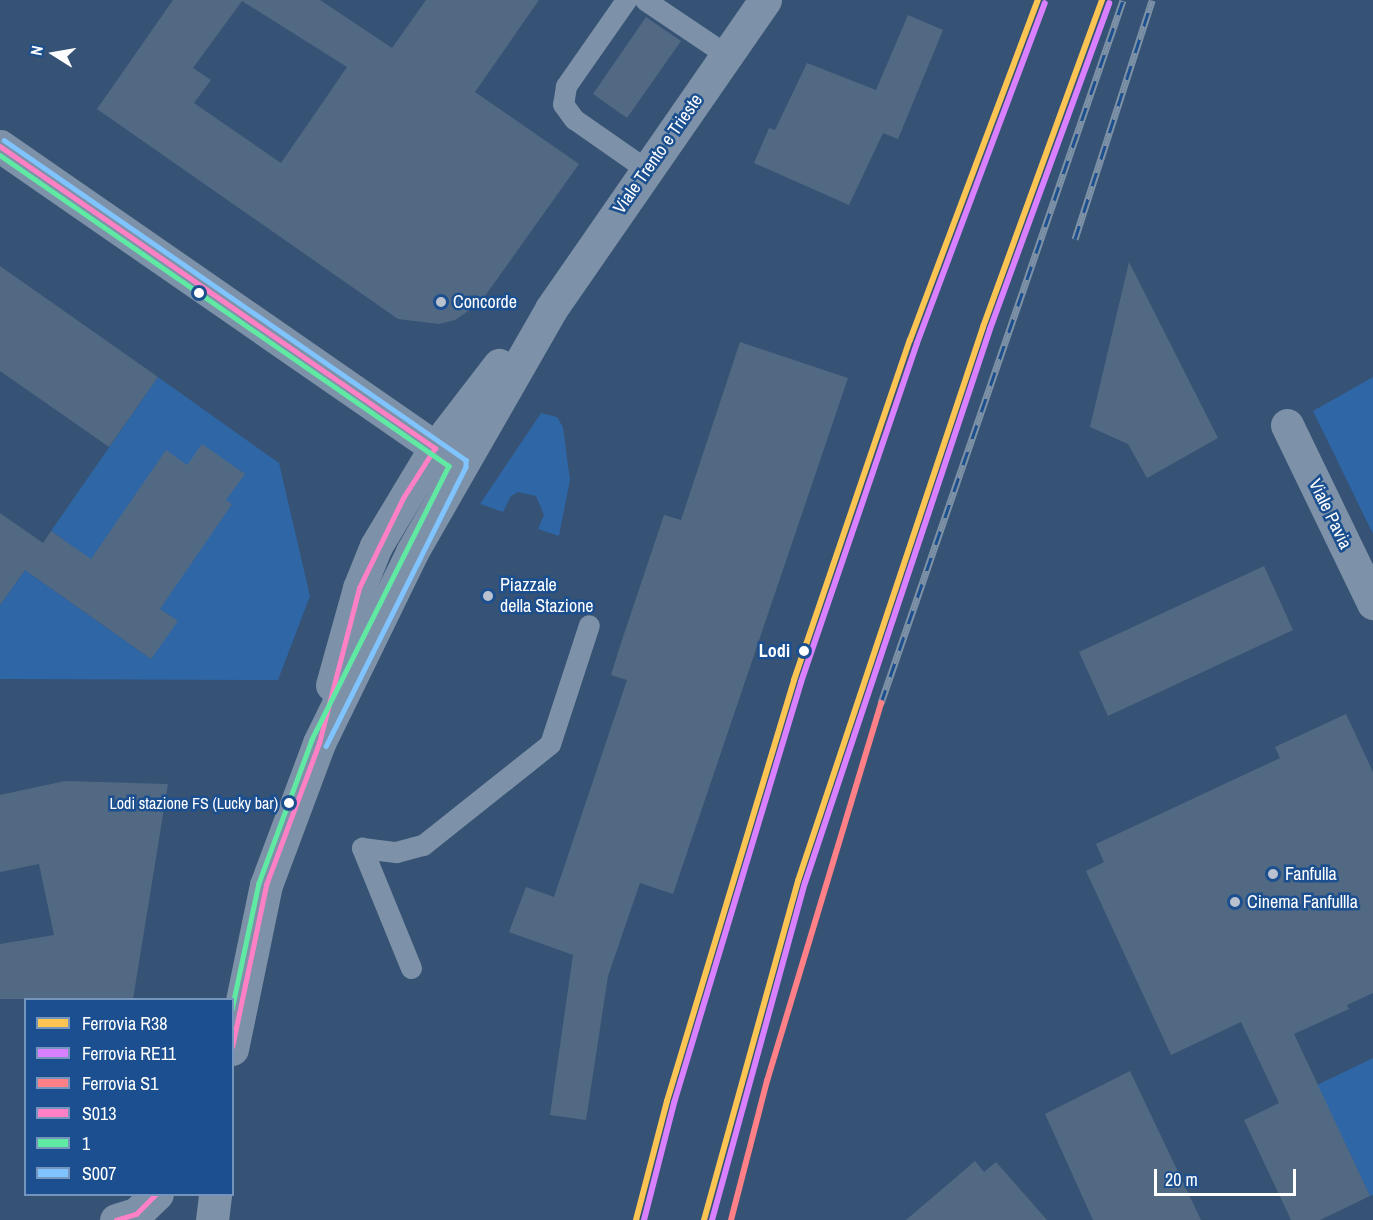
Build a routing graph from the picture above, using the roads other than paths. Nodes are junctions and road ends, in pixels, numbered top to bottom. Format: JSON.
{"nodes":[{"id":1,"x":626,"y":0,"type":"edge"},
{"id":2,"x":645,"y":0,"type":"edge"},
{"id":3,"x":765,"y":0,"type":"edge"},
{"id":4,"x":727,"y":55,"type":"junction"},
{"id":5,"x":0,"y":146,"type":"edge"},
{"id":6,"x":647,"y":170,"type":"junction"},
{"id":7,"x":1287,"y":425,"type":"dead end"},
{"id":8,"x":447,"y":456,"type":"junction"},
{"id":9,"x":1373,"y":603,"type":"edge"},
{"id":10,"x":589,"y":625,"type":"dead end"},
{"id":11,"x":411,"y":969,"type":"dead end"},
{"id":12,"x":234,"y":1039,"type":"edge"},
{"id":13,"x":155,"y":1196,"type":"edge"},
{"id":14,"x":215,"y":1196,"type":"edge"},
{"id":15,"x":116,"y":1220,"type":"edge"},
{"id":16,"x":212,"y":1220,"type":"edge"}],
"edges":[{"from":1,"to":6,"type":"lane"},
{"from":2,"to":4,"type":"lane"},
{"from":3,"to":4,"type":"street","name":"Viale Trento e Trieste"},
{"from":4,"to":6,"type":"street","name":"Viale Trento e Trieste"},
{"from":5,"to":8,"type":"street"},
{"from":6,"to":8,"type":"street","name":"Viale Trento e Trieste"},
{"from":7,"to":9,"type":"street","name":"Viale Pavia"},
{"from":8,"to":12,"type":"street"},
{"from":10,"to":11,"type":"lane"},
{"from":13,"to":15,"type":"street"},
{"from":14,"to":16,"type":"street"}]}
